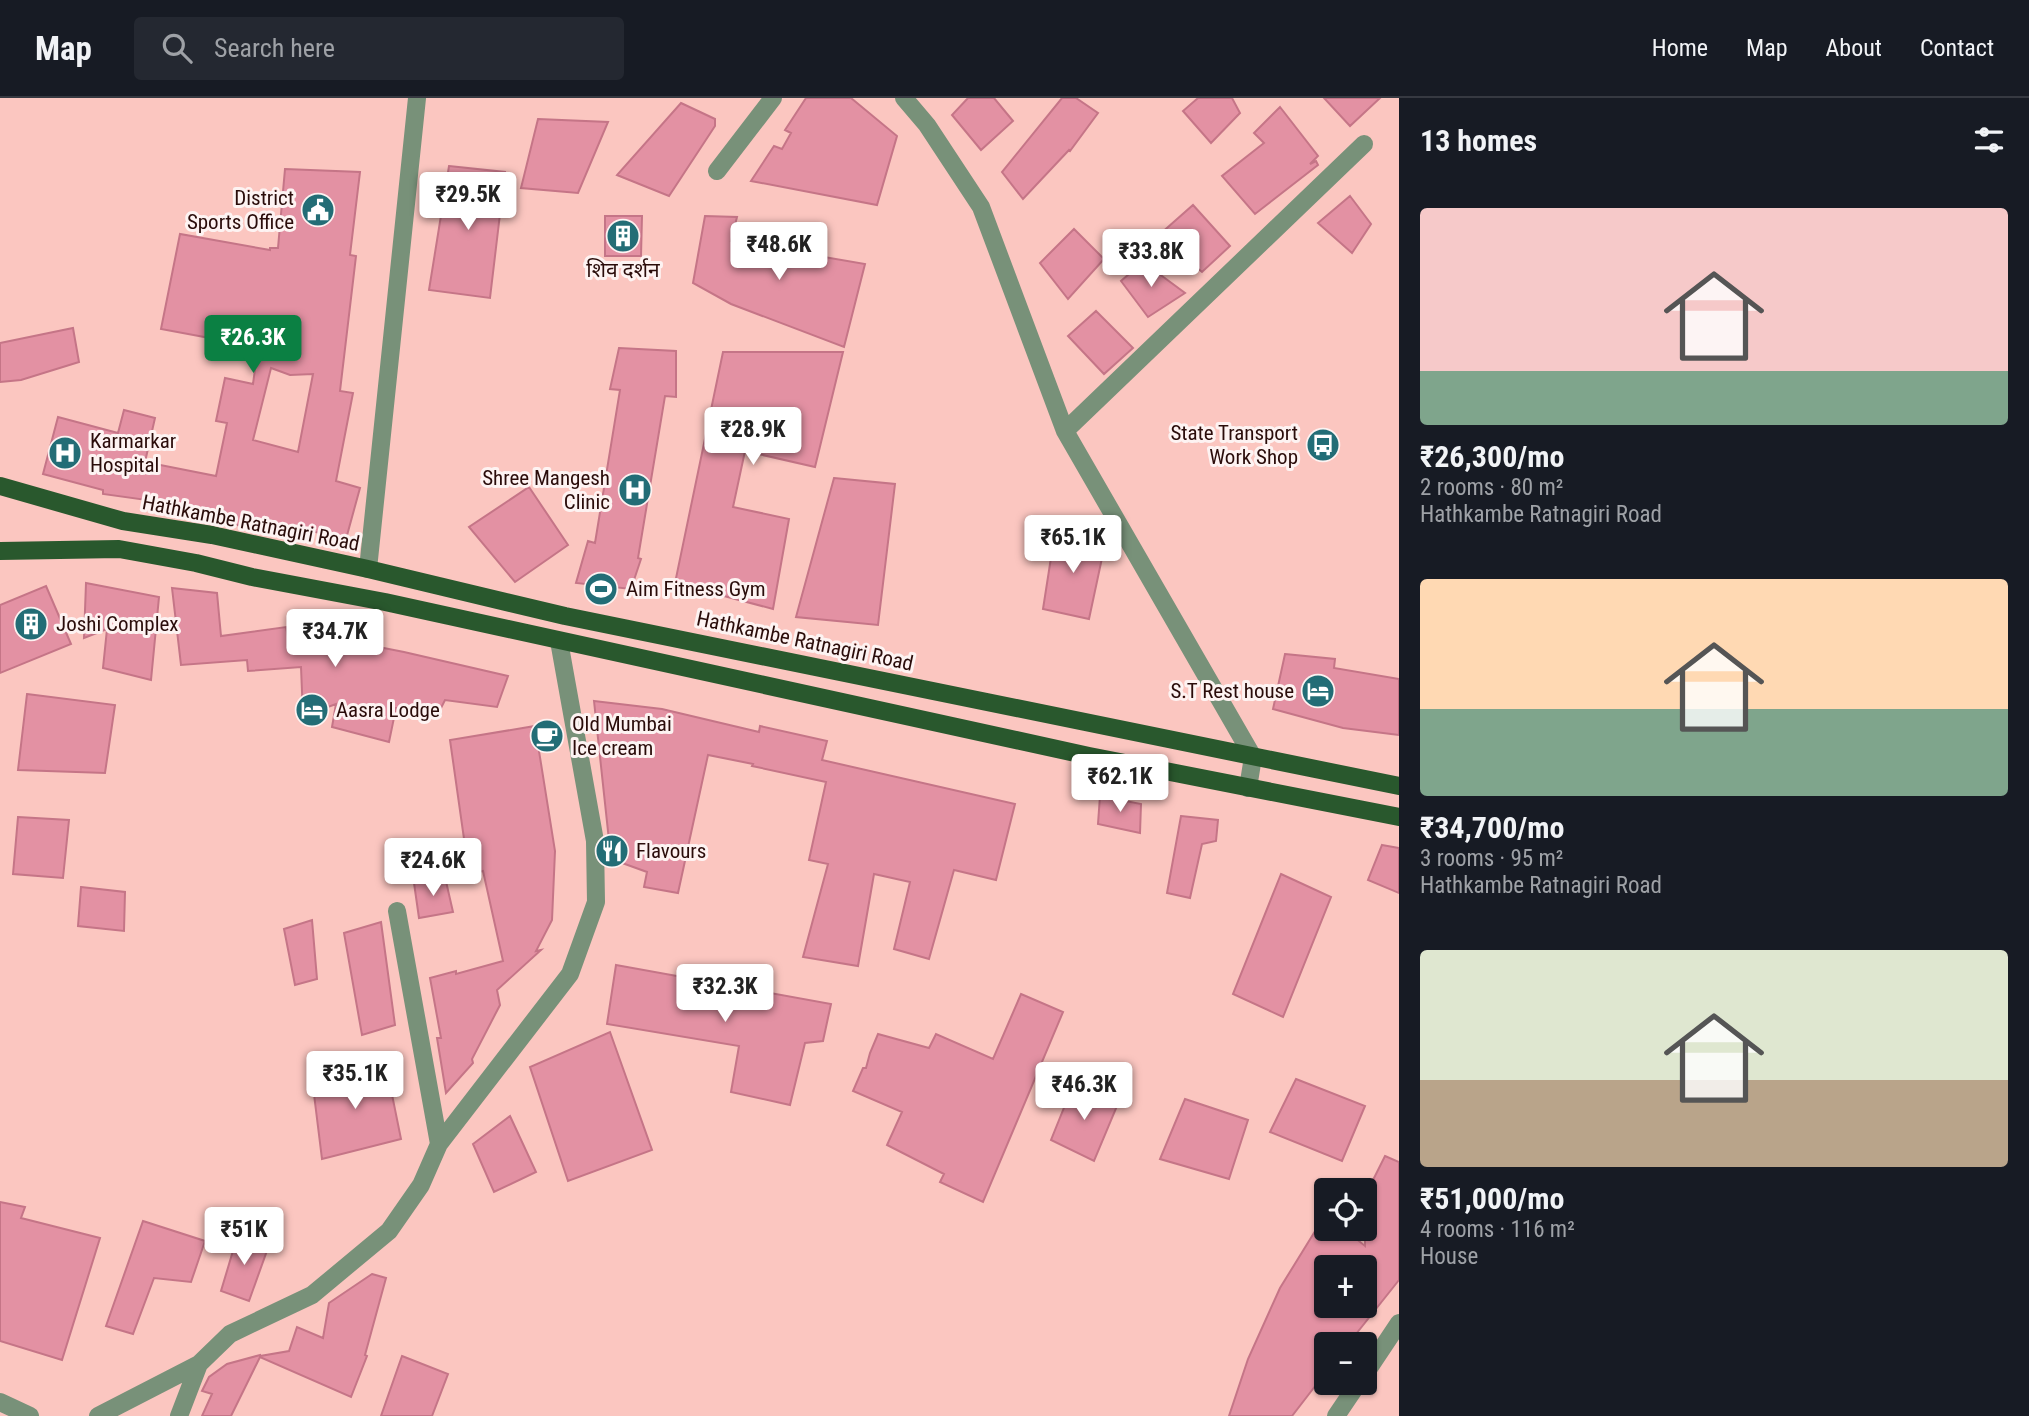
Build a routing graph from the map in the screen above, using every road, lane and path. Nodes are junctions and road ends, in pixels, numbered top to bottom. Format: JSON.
{"nodes":[{"id":1,"x":417,"y":98,"type":"edge"},
{"id":2,"x":773,"y":98,"type":"edge"},
{"id":3,"x":904,"y":98,"type":"edge"},
{"id":4,"x":1364,"y":144,"type":"dead end"},
{"id":5,"x":717,"y":171,"type":"dead end"},
{"id":6,"x":1065,"y":431,"type":"junction"},
{"id":7,"x":0,"y":486,"type":"edge"},
{"id":8,"x":0,"y":551,"type":"edge"},
{"id":9,"x":368,"y":569,"type":"junction"},
{"id":10,"x":559,"y":640,"type":"junction"},
{"id":11,"x":1253,"y":757,"type":"junction"},
{"id":12,"x":1399,"y":786,"type":"edge"},
{"id":13,"x":1248,"y":788,"type":"junction"},
{"id":14,"x":1399,"y":817,"type":"edge"},
{"id":15,"x":397,"y":911,"type":"dead end"},
{"id":16,"x":439,"y":1144,"type":"junction"},
{"id":17,"x":1399,"y":1323,"type":"edge"},
{"id":18,"x":1377,"y":1356,"type":"edge"},
{"id":19,"x":199,"y":1364,"type":"junction"},
{"id":20,"x":1350,"y":1395,"type":"edge"},
{"id":21,"x":0,"y":1402,"type":"edge"},
{"id":22,"x":30,"y":1416,"type":"edge"},
{"id":23,"x":98,"y":1416,"type":"edge"},
{"id":24,"x":179,"y":1416,"type":"edge"},
{"id":25,"x":1336,"y":1416,"type":"edge"}],
"edges":[{"from":1,"to":9,"type":"street"},
{"from":2,"to":5,"type":"street"},
{"from":3,"to":6,"type":"street"},
{"from":4,"to":6,"type":"street"},
{"from":6,"to":11,"type":"street"},
{"from":7,"to":9,"type":"main road","name":"Hathkambe Ratnagiri Road"},
{"from":8,"to":10,"type":"main road"},
{"from":9,"to":11,"type":"main road","name":"Hathkambe Ratnagiri Road"},
{"from":10,"to":13,"type":"main road"},
{"from":10,"to":16,"type":"street"},
{"from":11,"to":12,"type":"main road","name":"Hathkambe Ratnagiri Road"},
{"from":11,"to":13,"type":"street"},
{"from":13,"to":14,"type":"main road"},
{"from":15,"to":16,"type":"street"},
{"from":16,"to":19,"type":"street"},
{"from":17,"to":18,"type":"street"},
{"from":19,"to":23,"type":"street"},
{"from":19,"to":24,"type":"street"},
{"from":20,"to":25,"type":"street"},
{"from":21,"to":22,"type":"street"}]}
